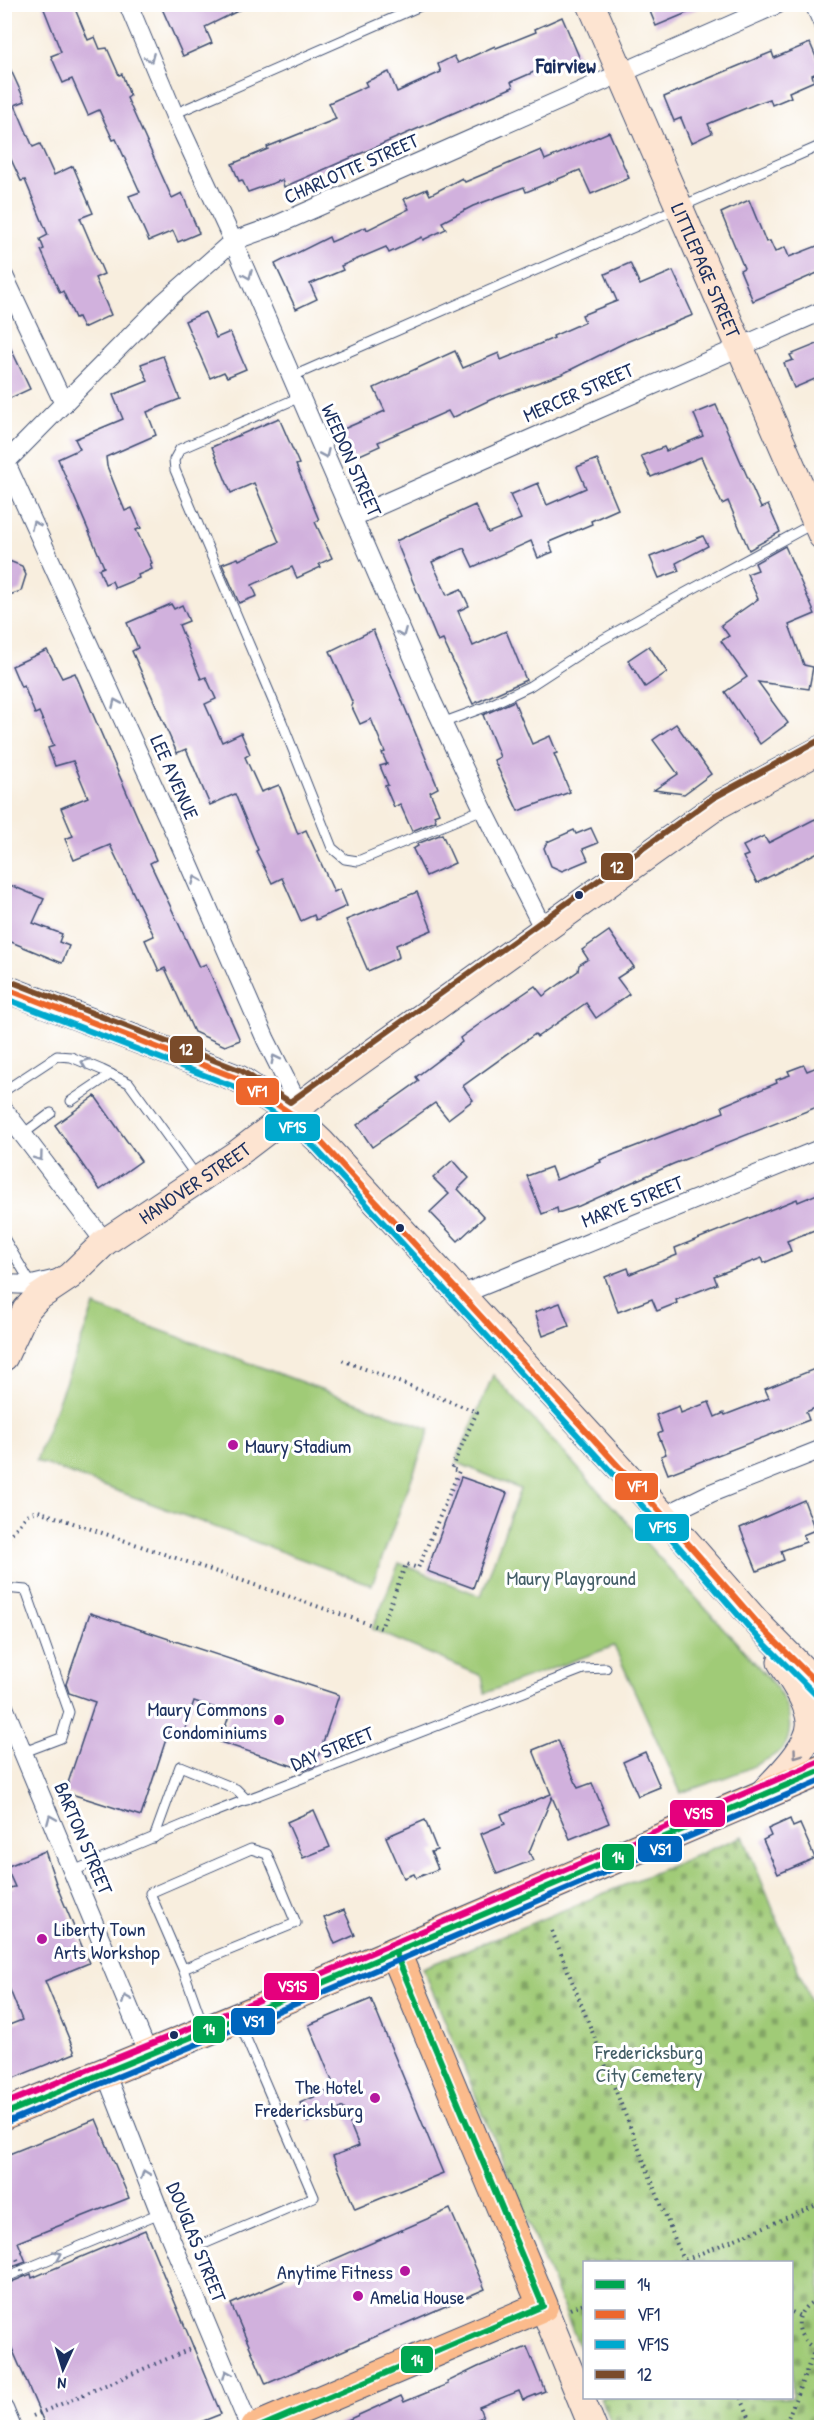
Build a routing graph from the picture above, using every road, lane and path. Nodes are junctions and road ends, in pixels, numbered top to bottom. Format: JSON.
{"nodes":[{"id":1,"x":128,"y":4,"type":"edge"},
{"id":2,"x":424,"y":4,"type":"edge"},
{"id":3,"x":591,"y":4,"type":"edge"},
{"id":4,"x":778,"y":4,"type":"edge"},
{"id":5,"x":814,"y":4,"type":"edge"},
{"id":6,"x":822,"y":22,"type":"edge"},
{"id":7,"x":622,"y":73,"type":"junction"},
{"id":8,"x":174,"y":114,"type":"junction"},
{"id":9,"x":822,"y":145,"type":"edge"},
{"id":10,"x":681,"y":208,"type":"junction"},
{"id":11,"x":233,"y":241,"type":"junction"},
{"id":12,"x":4,"y":276,"type":"edge"},
{"id":13,"x":822,"y":311,"type":"edge"},
{"id":14,"x":741,"y":345,"type":"junction"},
{"id":15,"x":291,"y":377,"type":"junction"},
{"id":16,"x":300,"y":397,"type":"junction"},
{"id":17,"x":63,"y":404,"type":"junction"},
{"id":18,"x":5,"y":463,"type":"edge"},
{"id":19,"x":352,"y":517,"type":"junction"},
{"id":20,"x":819,"y":529,"type":"edge"},
{"id":21,"x":442,"y":723,"type":"junction"},
{"id":22,"x":822,"y":739,"type":"edge"},
{"id":23,"x":822,"y":749,"type":"edge"},
{"id":24,"x":793,"y":764,"type":"junction"},
{"id":25,"x":483,"y":809,"type":"junction"},
{"id":26,"x":544,"y":930,"type":"junction"},
{"id":27,"x":4,"y":988,"type":"edge"},
{"id":28,"x":111,"y":1074,"type":"junction"},
{"id":29,"x":4,"y":1091,"type":"edge"},
{"id":30,"x":70,"y":1101,"type":"dead end"},
{"id":31,"x":4,"y":1110,"type":"edge"},
{"id":32,"x":51,"y":1113,"type":"dead end"},
{"id":33,"x":290,"y":1113,"type":"junction"},
{"id":34,"x":23,"y":1134,"type":"junction"},
{"id":35,"x":822,"y":1148,"type":"edge"},
{"id":36,"x":199,"y":1179,"type":"junction"},
{"id":37,"x":5,"y":1239,"type":"edge"},
{"id":38,"x":105,"y":1242,"type":"junction"},
{"id":39,"x":70,"y":1276,"type":"junction"},
{"id":40,"x":4,"y":1284,"type":"edge"},
{"id":41,"x":32,"y":1285,"type":"junction"},
{"id":42,"x":460,"y":1295,"type":"junction"},
{"id":43,"x":4,"y":1357,"type":"edge"},
{"id":44,"x":339,"y":1359,"type":"dead end"},
{"id":45,"x":822,"y":1449,"type":"edge"},
{"id":46,"x":664,"y":1516,"type":"junction"},
{"id":47,"x":4,"y":1542,"type":"edge"},
{"id":48,"x":4,"y":1588,"type":"edge"},
{"id":49,"x":761,"y":1627,"type":"junction"},
{"id":50,"x":606,"y":1668,"type":"dead end"},
{"id":51,"x":822,"y":1689,"type":"edge"},
{"id":52,"x":4,"y":1707,"type":"edge"},
{"id":53,"x":24,"y":1752,"type":"junction"},
{"id":54,"x":822,"y":1770,"type":"edge"},
{"id":55,"x":762,"y":1794,"type":"junction"},
{"id":56,"x":247,"y":1800,"type":"junction"},
{"id":57,"x":154,"y":1838,"type":"junction"},
{"id":58,"x":74,"y":1871,"type":"junction"},
{"id":59,"x":552,"y":1931,"type":"dead end"},
{"id":60,"x":395,"y":1952,"type":"junction"},
{"id":61,"x":183,"y":1969,"type":"junction"},
{"id":62,"x":236,"y":2017,"type":"junction"},
{"id":63,"x":205,"y":2030,"type":"junction"},
{"id":64,"x":148,"y":2053,"type":"junction"},
{"id":65,"x":105,"y":2072,"type":"junction"},
{"id":66,"x":4,"y":2114,"type":"edge"},
{"id":67,"x":822,"y":2203,"type":"edge"},
{"id":68,"x":160,"y":2213,"type":"junction"},
{"id":69,"x":206,"y":2243,"type":"dead end"},
{"id":70,"x":17,"y":2259,"type":"dead end"},
{"id":71,"x":684,"y":2261,"type":"edge"},
{"id":72,"x":686,"y":2261,"type":"edge"},
{"id":73,"x":4,"y":2278,"type":"edge"},
{"id":74,"x":26,"y":2280,"type":"dead end"},
{"id":75,"x":822,"y":2298,"type":"edge"},
{"id":76,"x":583,"y":2303,"type":"edge"},
{"id":77,"x":555,"y":2308,"type":"junction"},
{"id":78,"x":793,"y":2312,"type":"edge"},
{"id":79,"x":800,"y":2316,"type":"junction"},
{"id":80,"x":200,"y":2346,"type":"dead end"},
{"id":81,"x":815,"y":2349,"type":"junction"},
{"id":82,"x":822,"y":2351,"type":"edge"},
{"id":83,"x":583,"y":2396,"type":"edge"},
{"id":84,"x":584,"y":2399,"type":"edge"},
{"id":85,"x":742,"y":2399,"type":"edge"},
{"id":86,"x":4,"y":2409,"type":"edge"},
{"id":87,"x":33,"y":2416,"type":"dead end"},
{"id":88,"x":12,"y":2427,"type":"edge"},
{"id":89,"x":250,"y":2427,"type":"edge"},
{"id":90,"x":256,"y":2427,"type":"edge"},
{"id":91,"x":593,"y":2427,"type":"edge"},
{"id":92,"x":754,"y":2427,"type":"edge"},
{"id":93,"x":784,"y":2427,"type":"edge"}],
"edges":[{"from":1,"to":8,"type":"street","name":"WEEDON STREET","one_way":true},
{"from":2,"to":8,"type":"lane"},
{"from":3,"to":7,"type":"street","name":"LITTLEPAGE STREET"},
{"from":4,"to":7,"type":"street","name":"CHARLOTTE STREET"},
{"from":5,"to":6,"type":"street"},
{"from":7,"to":10,"type":"street","name":"LITTLEPAGE STREET"},
{"from":7,"to":11,"type":"street","name":"CHARLOTTE STREET"},
{"from":8,"to":11,"type":"street","name":"WEEDON STREET"},
{"from":9,"to":10,"type":"lane"},
{"from":10,"to":14,"type":"street","name":"LITTLEPAGE STREET"},
{"from":10,"to":15,"type":"lane"},
{"from":11,"to":15,"type":"street","name":"WEEDON STREET","one_way":true},
{"from":11,"to":17,"type":"street","name":"CHARLOTTE STREET"},
{"from":12,"to":17,"type":"street"},
{"from":13,"to":14,"type":"street","name":"MERCER STREET"},
{"from":14,"to":19,"type":"street","name":"MERCER STREET"},
{"from":14,"to":20,"type":"street","name":"LITTLEPAGE STREET"},
{"from":15,"to":16,"type":"street","name":"WEEDON STREET"},
{"from":16,"to":19,"type":"street","name":"WEEDON STREET","one_way":true},
{"from":16,"to":25,"type":"lane"},
{"from":17,"to":18,"type":"street","name":"CHARLOTTE STREET"},
{"from":33,"to":18,"type":"street","name":"LEE AVENUE","one_way":true},
{"from":19,"to":21,"type":"street","name":"WEEDON STREET","one_way":true},
{"from":20,"to":21,"type":"lane"},
{"from":21,"to":25,"type":"street","name":"WEEDON STREET"},
{"from":22,"to":24,"type":"street"},
{"from":23,"to":24,"type":"street","name":"HANOVER STREET"},
{"from":24,"to":26,"type":"street","name":"HANOVER STREET"},
{"from":25,"to":26,"type":"street","name":"WEEDON STREET"},
{"from":26,"to":33,"type":"street","name":"HANOVER STREET"},
{"from":27,"to":33,"type":"street"},
{"from":28,"to":29,"type":"lane","one_way":true},
{"from":28,"to":30,"type":"lane"},
{"from":28,"to":36,"type":"lane"},
{"from":31,"to":34,"type":"street"},
{"from":32,"to":34,"type":"lane"},
{"from":33,"to":36,"type":"street","name":"HANOVER STREET"},
{"from":33,"to":42,"type":"street"},
{"from":34,"to":38,"type":"street","one_way":true},
{"from":35,"to":42,"type":"street","name":"MARYE STREET"},
{"from":36,"to":38,"type":"street","name":"HANOVER STREET"},
{"from":37,"to":41,"type":"lane"},
{"from":38,"to":39,"type":"street","name":"HANOVER STREET"},
{"from":39,"to":41,"type":"street"},
{"from":39,"to":43,"type":"street","name":"HANOVER STREET"},
{"from":40,"to":41,"type":"street"},
{"from":42,"to":46,"type":"street"},
{"from":44,"to":47,"type":"path"},
{"from":45,"to":46,"type":"street"},
{"from":46,"to":49,"type":"street"},
{"from":48,"to":53,"type":"lane"},
{"from":49,"to":51,"type":"street"},
{"from":49,"to":55,"type":"street","one_way":true},
{"from":50,"to":56,"type":"lane","name":"DAY STREET"},
{"from":52,"to":53,"type":"street","name":"BARTON STREET"},
{"from":58,"to":53,"type":"street","name":"BARTON STREET","one_way":true},
{"from":54,"to":55,"type":"main road"},
{"from":55,"to":60,"type":"main road"},
{"from":56,"to":57,"type":"lane","name":"DAY STREET"},
{"from":56,"to":57,"type":"lane"},
{"from":57,"to":58,"type":"lane","name":"DAY STREET"},
{"from":64,"to":58,"type":"street","name":"BARTON STREET","one_way":true},
{"from":59,"to":71,"type":"path"},
{"from":60,"to":62,"type":"main road"},
{"from":60,"to":77,"type":"main road"},
{"from":61,"to":61,"type":"lane"},
{"from":61,"to":63,"type":"lane"},
{"from":62,"to":63,"type":"main road"},
{"from":62,"to":69,"type":"lane"},
{"from":63,"to":64,"type":"main road"},
{"from":64,"to":65,"type":"main road"},
{"from":65,"to":66,"type":"main road"},
{"from":68,"to":65,"type":"street","name":"DOUGLAS STREET","one_way":true},
{"from":67,"to":72,"type":"path"},
{"from":73,"to":68,"type":"lane","one_way":true},
{"from":89,"to":68,"type":"street","name":"DOUGLAS STREET","one_way":true},
{"from":70,"to":74,"type":"path","bridge":true},
{"from":75,"to":79,"type":"path"},
{"from":76,"to":77,"type":"path"},
{"from":77,"to":83,"type":"street"},
{"from":77,"to":90,"type":"main road"},
{"from":78,"to":79,"type":"path"},
{"from":79,"to":81,"type":"path"},
{"from":80,"to":87,"type":"path"},
{"from":81,"to":82,"type":"path"},
{"from":81,"to":93,"type":"path"},
{"from":84,"to":91,"type":"street"},
{"from":85,"to":92,"type":"path"},
{"from":86,"to":88,"type":"street"}]}
